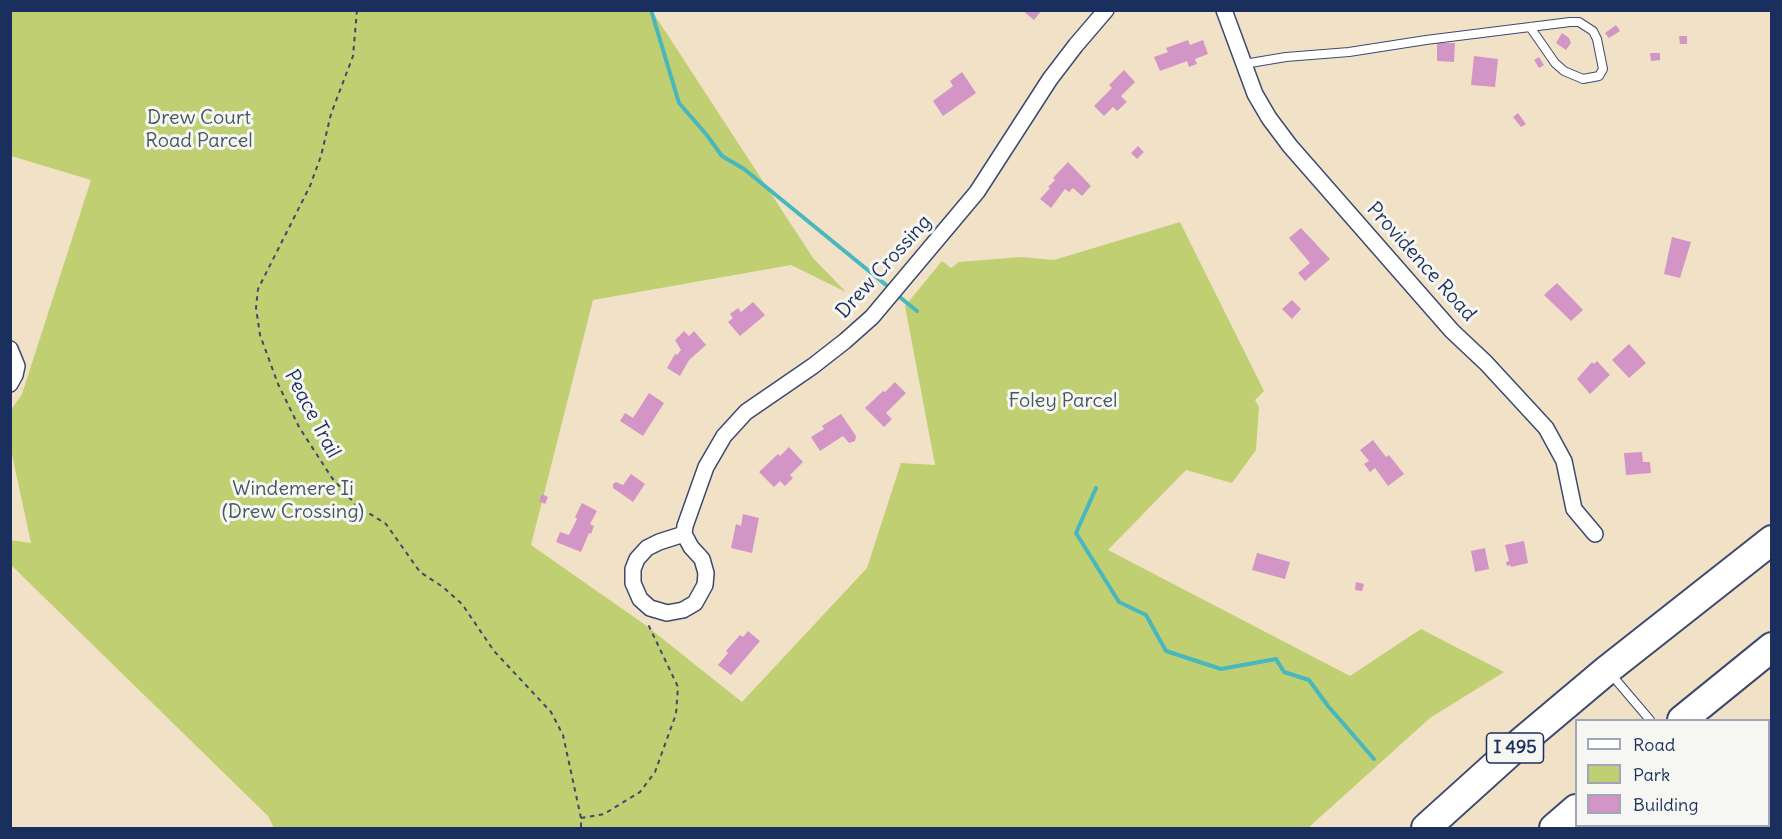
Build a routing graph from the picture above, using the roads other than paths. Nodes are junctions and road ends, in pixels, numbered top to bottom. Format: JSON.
{"nodes":[{"id":1,"x":1107,"y":10,"type":"edge"},
{"id":2,"x":1224,"y":10,"type":"edge"},
{"id":3,"x":1530,"y":27,"type":"junction"},
{"id":4,"x":1244,"y":64,"type":"junction"},
{"id":5,"x":10,"y":349,"type":"edge"},
{"id":6,"x":10,"y":384,"type":"edge"},
{"id":7,"x":684,"y":534,"type":"junction"},
{"id":8,"x":1595,"y":534,"type":"dead end"},
{"id":9,"x":1772,"y":540,"type":"edge"},
{"id":10,"x":1772,"y":647,"type":"edge"},
{"id":11,"x":1607,"y":670,"type":"junction"},
{"id":12,"x":1649,"y":719,"type":"edge"},
{"id":13,"x":1683,"y":719,"type":"edge"},
{"id":14,"x":1575,"y":810,"type":"edge"},
{"id":15,"x":1426,"y":828,"type":"edge"},
{"id":16,"x":1554,"y":828,"type":"edge"}],
"edges":[{"from":1,"to":7,"type":"street","name":"Drew Crossing"},
{"from":2,"to":4,"type":"street","name":"Providence Road"},
{"from":3,"to":3,"type":"lane"},
{"from":3,"to":4,"type":"lane"},
{"from":4,"to":8,"type":"street","name":"Providence Road"},
{"from":5,"to":6,"type":"street"},
{"from":7,"to":7,"type":"street"},
{"from":9,"to":11,"type":"highway","number":"I 495"},
{"from":10,"to":13,"type":"highway"},
{"from":11,"to":12,"type":"lane"},
{"from":11,"to":15,"type":"highway","number":"I 495"},
{"from":14,"to":16,"type":"highway"}]}
